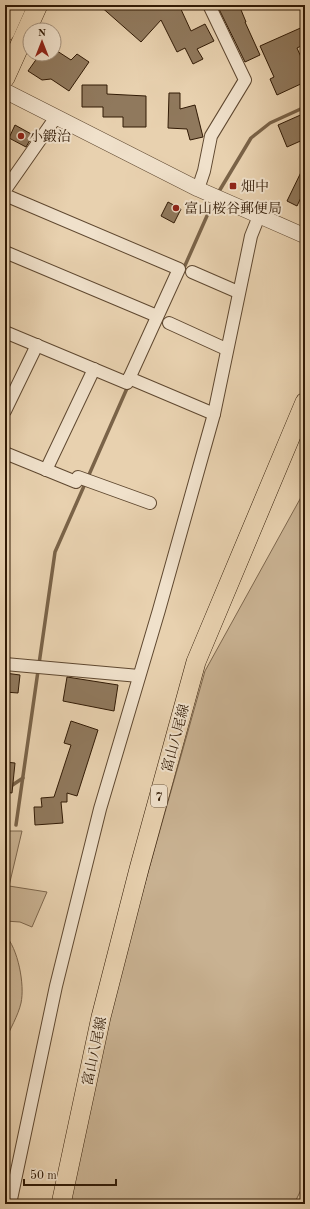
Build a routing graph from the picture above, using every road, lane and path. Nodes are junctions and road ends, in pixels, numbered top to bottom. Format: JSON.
{"nodes":[{"id":1,"x":17,"y":5,"type":"edge"},
{"id":2,"x":38,"y":5,"type":"edge"},
{"id":3,"x":208,"y":5,"type":"edge"},
{"id":4,"x":5,"y":32,"type":"edge"},
{"id":5,"x":5,"y":78,"type":"edge"},
{"id":6,"x":5,"y":92,"type":"edge"},
{"id":7,"x":56,"y":118,"type":"junction"},
{"id":8,"x":5,"y":190,"type":"edge"},
{"id":9,"x":203,"y":191,"type":"junction"},
{"id":10,"x":5,"y":195,"type":"edge"},
{"id":11,"x":259,"y":216,"type":"junction"},
{"id":12,"x":305,"y":236,"type":"edge"},
{"id":13,"x":5,"y":252,"type":"edge"},
{"id":14,"x":192,"y":272,"type":"dead end"},
{"id":15,"x":238,"y":292,"type":"junction"},
{"id":16,"x":157,"y":316,"type":"junction"},
{"id":17,"x":169,"y":323,"type":"dead end"},
{"id":18,"x":5,"y":332,"type":"edge"},
{"id":19,"x":37,"y":345,"type":"junction"},
{"id":20,"x":226,"y":349,"type":"junction"},
{"id":21,"x":94,"y":369,"type":"junction"},
{"id":22,"x":133,"y":380,"type":"junction"},
{"id":23,"x":305,"y":402,"type":"edge"},
{"id":24,"x":5,"y":411,"type":"edge"},
{"id":25,"x":214,"y":414,"type":"junction"},
{"id":26,"x":5,"y":453,"type":"edge"},
{"id":27,"x":46,"y":470,"type":"junction"},
{"id":28,"x":150,"y":503,"type":"dead end"},
{"id":29,"x":5,"y":664,"type":"edge"},
{"id":30,"x":139,"y":676,"type":"junction"},
{"id":31,"x":10,"y":1204,"type":"edge"},
{"id":32,"x":61,"y":1204,"type":"edge"}],
"edges":[{"from":1,"to":4,"type":"main road"},
{"from":2,"to":5,"type":"main road"},
{"from":3,"to":9,"type":"street"},
{"from":6,"to":7,"type":"street"},
{"from":7,"to":8,"type":"street"},
{"from":7,"to":9,"type":"street"},
{"from":9,"to":11,"type":"street"},
{"from":10,"to":16,"type":"street"},
{"from":11,"to":12,"type":"street"},
{"from":11,"to":15,"type":"street"},
{"from":13,"to":16,"type":"street"},
{"from":14,"to":15,"type":"street"},
{"from":15,"to":20,"type":"street"},
{"from":16,"to":22,"type":"street"},
{"from":17,"to":20,"type":"street"},
{"from":18,"to":19,"type":"street"},
{"from":19,"to":21,"type":"street"},
{"from":19,"to":24,"type":"street"},
{"from":20,"to":25,"type":"street"},
{"from":21,"to":22,"type":"street"},
{"from":21,"to":27,"type":"street"},
{"from":22,"to":25,"type":"street"},
{"from":23,"to":32,"type":"main road","name":"富山八尾線","number":"7"},
{"from":25,"to":30,"type":"street"},
{"from":26,"to":27,"type":"street"},
{"from":27,"to":28,"type":"street"},
{"from":29,"to":30,"type":"street"},
{"from":30,"to":31,"type":"street"}]}
